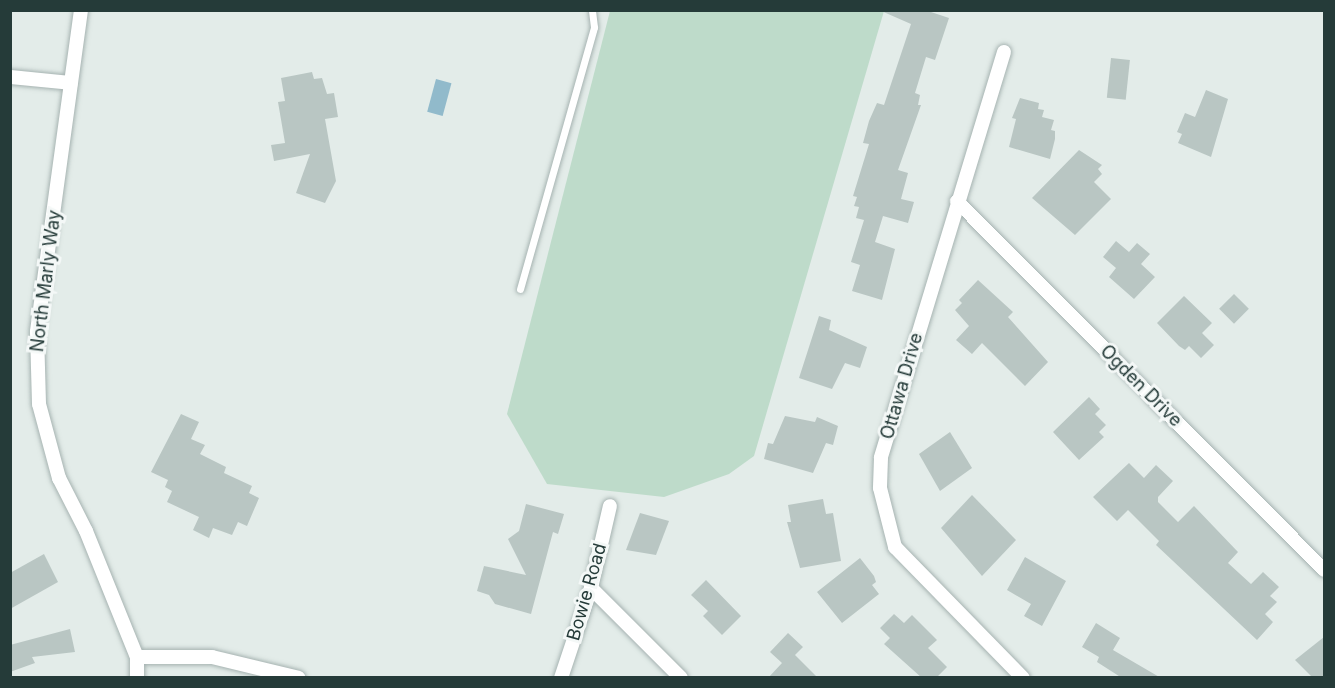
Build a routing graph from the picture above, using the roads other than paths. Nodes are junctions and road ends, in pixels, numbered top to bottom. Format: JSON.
{"nodes":[{"id":1,"x":81,"y":10,"type":"edge"},
{"id":2,"x":592,"y":10,"type":"edge"},
{"id":3,"x":1004,"y":52,"type":"dead end"},
{"id":4,"x":10,"y":77,"type":"edge"},
{"id":5,"x":71,"y":83,"type":"junction"},
{"id":6,"x":957,"y":201,"type":"junction"},
{"id":7,"x":520,"y":289,"type":"dead end"},
{"id":8,"x":610,"y":506,"type":"dead end"},
{"id":9,"x":1324,"y":570,"type":"edge"},
{"id":10,"x":591,"y":588,"type":"junction"},
{"id":11,"x":137,"y":657,"type":"junction"},
{"id":12,"x":137,"y":678,"type":"edge"},
{"id":13,"x":299,"y":678,"type":"edge"},
{"id":14,"x":561,"y":678,"type":"edge"},
{"id":15,"x":681,"y":678,"type":"edge"},
{"id":16,"x":1023,"y":678,"type":"edge"}],
"edges":[{"from":1,"to":5,"type":"street","name":"North Marly Way"},
{"from":2,"to":7,"type":"lane"},
{"from":3,"to":6,"type":"street","name":"Ottawa Drive"},
{"from":4,"to":5,"type":"street"},
{"from":5,"to":11,"type":"street","name":"North Marly Way"},
{"from":6,"to":9,"type":"street","name":"Ogden Drive"},
{"from":6,"to":16,"type":"street","name":"Ottawa Drive"},
{"from":8,"to":10,"type":"street","name":"Bowie Road"},
{"from":10,"to":14,"type":"street","name":"Bowie Road"},
{"from":10,"to":15,"type":"street"},
{"from":11,"to":12,"type":"street","name":"North Marly Way"},
{"from":11,"to":13,"type":"street"}]}
